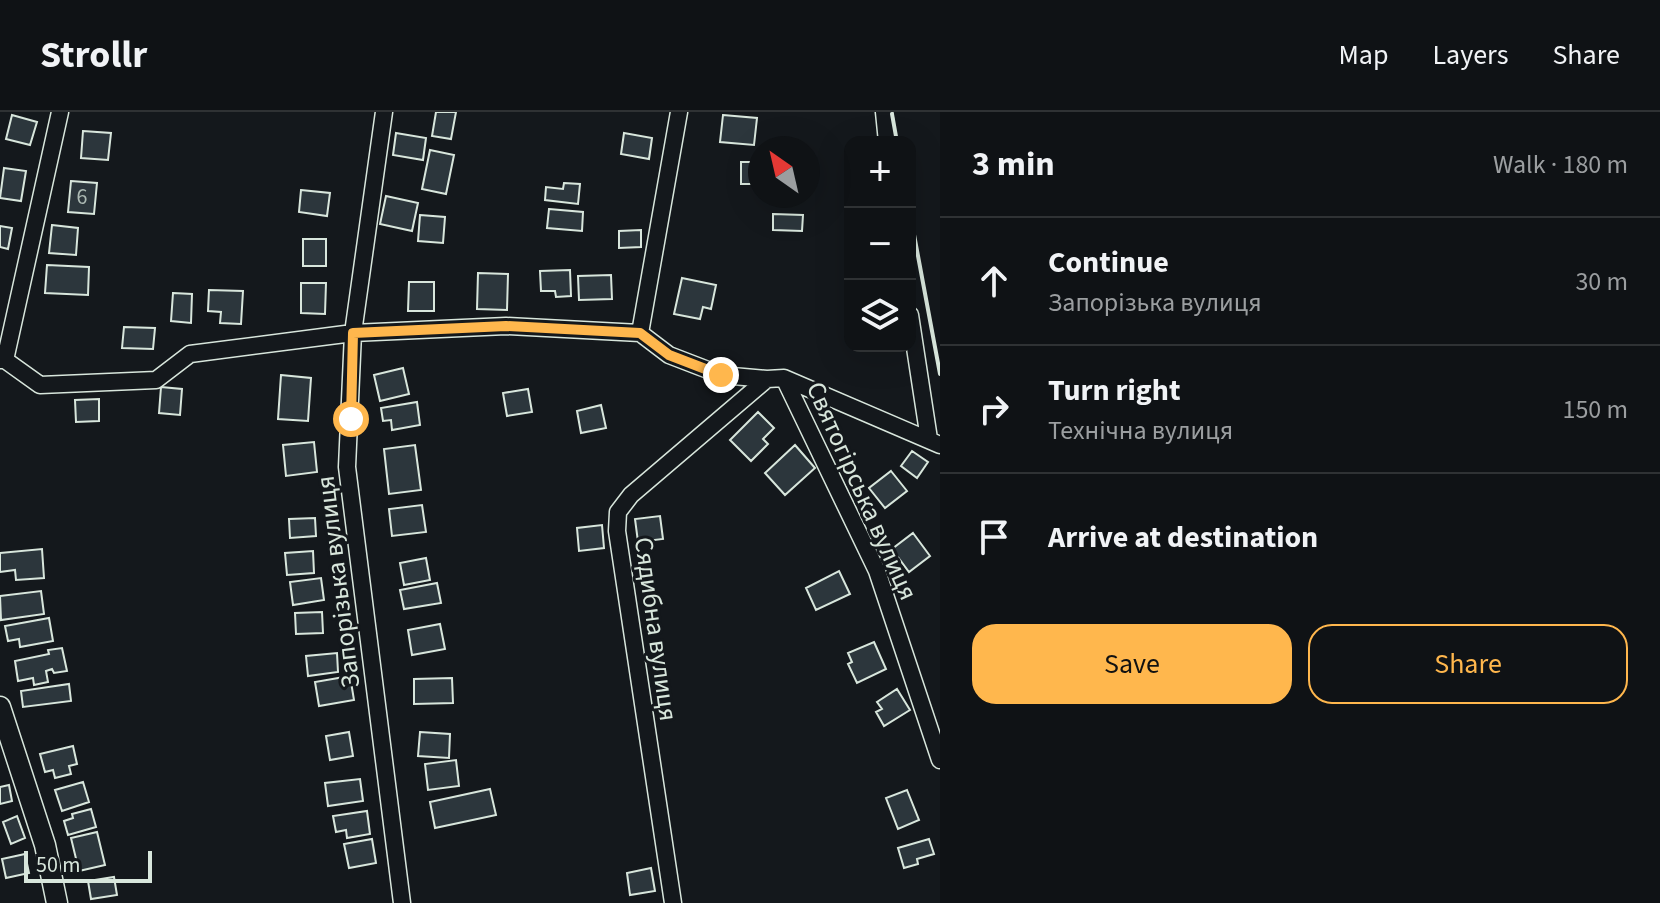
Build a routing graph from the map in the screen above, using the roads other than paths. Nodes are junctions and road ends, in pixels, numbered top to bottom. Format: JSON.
{"nodes":[{"id":1,"x":60,"y":112,"type":"edge"},
{"id":2,"x":384,"y":112,"type":"edge"},
{"id":3,"x":679,"y":112,"type":"edge"},
{"id":4,"x":884,"y":112,"type":"edge"},
{"id":5,"x":886,"y":136,"type":"edge"},
{"id":6,"x":353,"y":333,"type":"junction"},
{"id":7,"x":640,"y":333,"type":"junction"},
{"id":8,"x":916,"y":347,"type":"edge"},
{"id":9,"x":3,"y":360,"type":"edge"},
{"id":10,"x":775,"y":378,"type":"junction"},
{"id":11,"x":934,"y":442,"type":"edge"},
{"id":12,"x":0,"y":707,"type":"edge"},
{"id":13,"x":940,"y":760,"type":"edge"},
{"id":14,"x":57,"y":903,"type":"edge"},
{"id":15,"x":402,"y":903,"type":"edge"},
{"id":16,"x":673,"y":903,"type":"edge"}],
"edges":[{"from":1,"to":9,"type":"street"},
{"from":2,"to":6,"type":"street","name":"Запорізька вулиця"},
{"from":3,"to":7,"type":"street"},
{"from":4,"to":5,"type":"street"},
{"from":6,"to":7,"type":"street"},
{"from":6,"to":9,"type":"street"},
{"from":6,"to":15,"type":"street","name":"Запорізька вулиця"},
{"from":7,"to":10,"type":"street"},
{"from":8,"to":11,"type":"street"},
{"from":10,"to":11,"type":"street"},
{"from":10,"to":13,"type":"street","name":"Святогірська вулиця"},
{"from":10,"to":16,"type":"street","name":"Сядибна вулиця"},
{"from":12,"to":14,"type":"street"}]}
